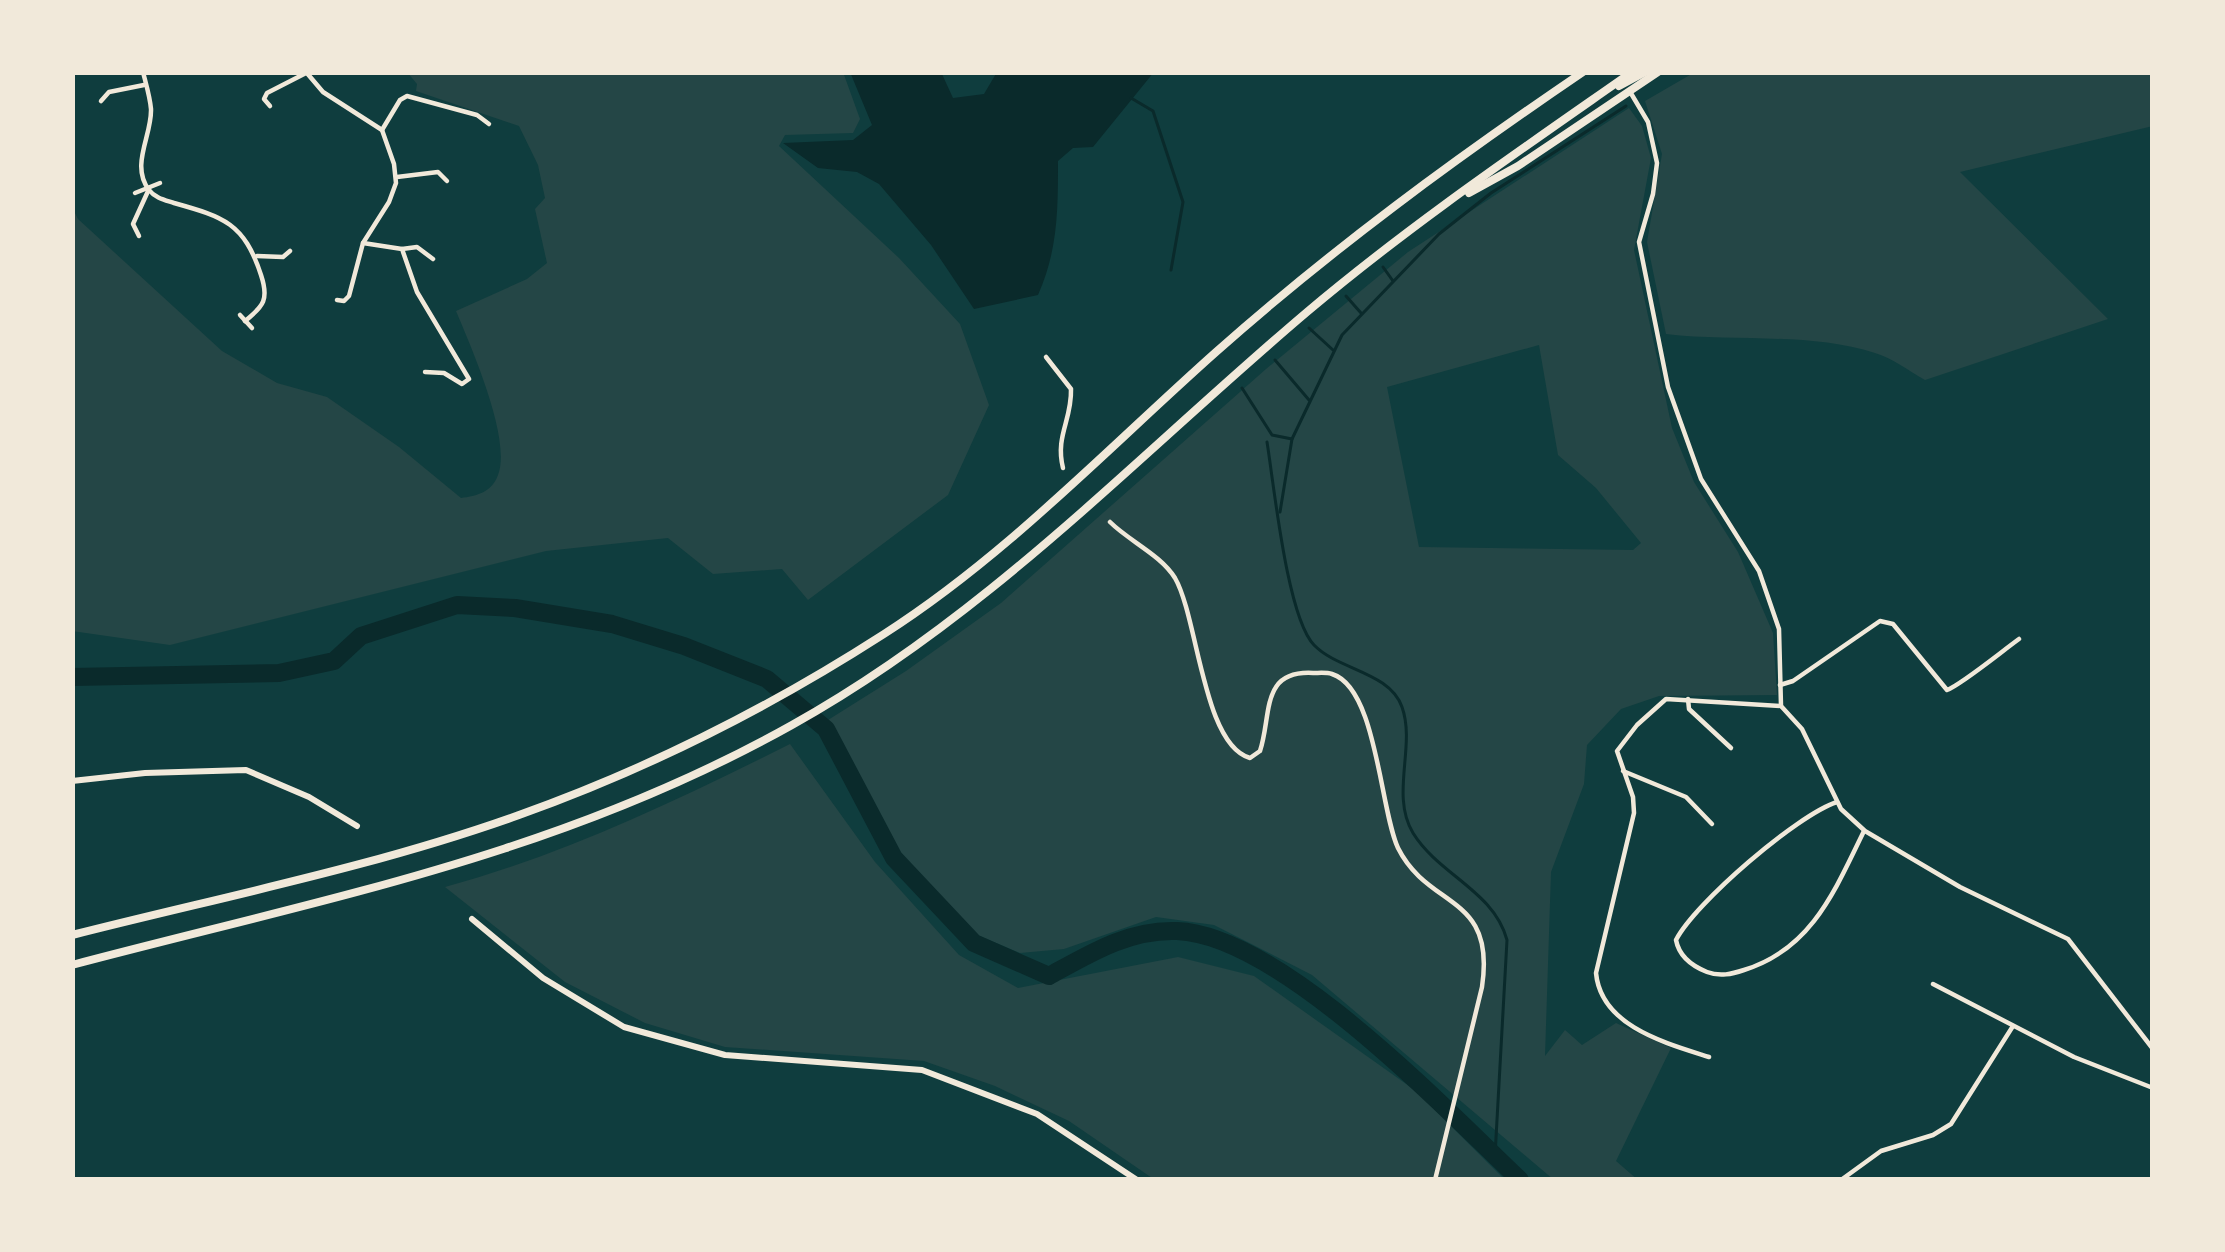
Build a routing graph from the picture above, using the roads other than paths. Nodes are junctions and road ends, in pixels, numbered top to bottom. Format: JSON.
{"nodes":[{"id":1,"x":143,"y":72,"type":"edge"},
{"id":2,"x":306,"y":72,"type":"edge"},
{"id":3,"x":1583,"y":72,"type":"edge"},
{"id":4,"x":1618,"y":72,"type":"edge"},
{"id":5,"x":1632,"y":72,"type":"edge"},
{"id":6,"x":1646,"y":72,"type":"edge"},
{"id":7,"x":1658,"y":72,"type":"edge"},
{"id":8,"x":146,"y":85,"type":"junction"},
{"id":9,"x":349,"y":96,"type":"dead end"},
{"id":10,"x":1596,"y":97,"type":"junction"},
{"id":11,"x":101,"y":100,"type":"dead end"},
{"id":12,"x":270,"y":106,"type":"dead end"},
{"id":13,"x":346,"y":106,"type":"junction"},
{"id":14,"x":489,"y":124,"type":"dead end"},
{"id":15,"x":382,"y":130,"type":"junction"},
{"id":16,"x":395,"y":177,"type":"junction"},
{"id":17,"x":447,"y":181,"type":"dead end"},
{"id":18,"x":160,"y":183,"type":"dead end"},
{"id":19,"x":148,"y":189,"type":"junction"},
{"id":20,"x":135,"y":193,"type":"dead end"},
{"id":21,"x":1436,"y":211,"type":"junction"},
{"id":22,"x":139,"y":236,"type":"dead end"},
{"id":23,"x":363,"y":243,"type":"junction"},
{"id":24,"x":402,"y":249,"type":"junction"},
{"id":25,"x":290,"y":251,"type":"dead end"},
{"id":26,"x":256,"y":256,"type":"junction"},
{"id":27,"x":433,"y":260,"type":"dead end"},
{"id":28,"x":337,"y":300,"type":"dead end"},
{"id":29,"x":252,"y":328,"type":"dead end"},
{"id":30,"x":1046,"y":357,"type":"dead end"},
{"id":31,"x":425,"y":372,"type":"dead end"},
{"id":32,"x":1063,"y":468,"type":"dead end"},
{"id":33,"x":1110,"y":523,"type":"dead end"},
{"id":34,"x":2019,"y":640,"type":"dead end"},
{"id":35,"x":1780,"y":685,"type":"junction"},
{"id":36,"x":1688,"y":699,"type":"junction"},
{"id":37,"x":1780,"y":706,"type":"junction"},
{"id":38,"x":1731,"y":748,"type":"dead end"},
{"id":39,"x":1623,"y":771,"type":"junction"},
{"id":40,"x":72,"y":781,"type":"edge"},
{"id":41,"x":1837,"y":802,"type":"junction"},
{"id":42,"x":1712,"y":824,"type":"dead end"},
{"id":43,"x":357,"y":826,"type":"dead end"},
{"id":44,"x":1865,"y":831,"type":"junction"},
{"id":45,"x":472,"y":919,"type":"dead end"},
{"id":46,"x":72,"y":935,"type":"edge"},
{"id":47,"x":72,"y":965,"type":"edge"},
{"id":48,"x":1933,"y":984,"type":"dead end"},
{"id":49,"x":2013,"y":1027,"type":"junction"},
{"id":50,"x":2153,"y":1049,"type":"edge"},
{"id":51,"x":1709,"y":1057,"type":"dead end"},
{"id":52,"x":2153,"y":1088,"type":"edge"},
{"id":53,"x":1137,"y":1180,"type":"edge"},
{"id":54,"x":1435,"y":1180,"type":"edge"},
{"id":55,"x":1841,"y":1180,"type":"edge"}],
"edges":[{"from":1,"to":8,"type":"street"},
{"from":2,"to":12,"type":"street"},
{"from":2,"to":13,"type":"street"},
{"from":3,"to":46,"type":"highway"},
{"from":4,"to":35,"type":"street"},
{"from":5,"to":10,"type":"highway"},
{"from":6,"to":10,"type":"highway"},
{"from":7,"to":21,"type":"highway"},
{"from":8,"to":11,"type":"street"},
{"from":8,"to":19,"type":"street"},
{"from":9,"to":13,"type":"street"},
{"from":10,"to":21,"type":"highway"},
{"from":13,"to":15,"type":"street"},
{"from":14,"to":15,"type":"street"},
{"from":15,"to":16,"type":"street"},
{"from":16,"to":17,"type":"street"},
{"from":16,"to":23,"type":"street"},
{"from":18,"to":19,"type":"street"},
{"from":19,"to":20,"type":"street"},
{"from":19,"to":22,"type":"street"},
{"from":19,"to":26,"type":"street"},
{"from":21,"to":47,"type":"highway"},
{"from":23,"to":24,"type":"street"},
{"from":23,"to":28,"type":"street"},
{"from":24,"to":27,"type":"street"},
{"from":24,"to":31,"type":"street"},
{"from":25,"to":26,"type":"street"},
{"from":26,"to":29,"type":"street"},
{"from":30,"to":32,"type":"street"},
{"from":33,"to":54,"type":"street"},
{"from":34,"to":35,"type":"street"},
{"from":35,"to":37,"type":"street"},
{"from":36,"to":37,"type":"street"},
{"from":36,"to":38,"type":"street"},
{"from":36,"to":39,"type":"street"},
{"from":37,"to":41,"type":"street"},
{"from":39,"to":42,"type":"street"},
{"from":39,"to":51,"type":"street"},
{"from":40,"to":43,"type":"main road"},
{"from":41,"to":44,"type":"street"},
{"from":41,"to":44,"type":"street"},
{"from":44,"to":50,"type":"street"},
{"from":45,"to":53,"type":"main road"},
{"from":48,"to":49,"type":"street"},
{"from":49,"to":52,"type":"street"},
{"from":49,"to":55,"type":"street"}]}
